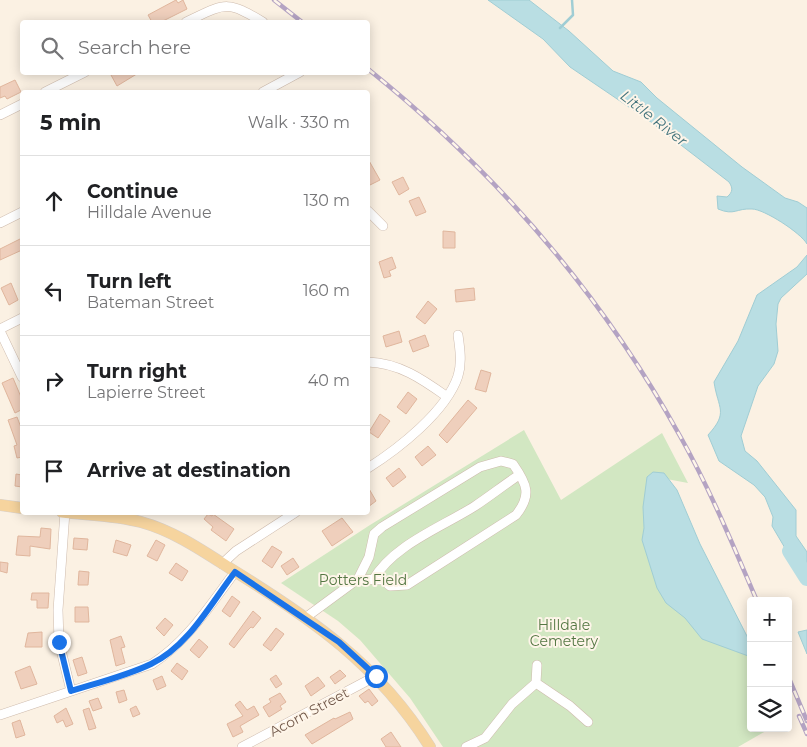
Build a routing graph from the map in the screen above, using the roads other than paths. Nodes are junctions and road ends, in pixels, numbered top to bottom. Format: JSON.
{"nodes":[{"id":1,"x":217,"y":3,"type":"edge"},
{"id":2,"x":189,"y":20,"type":"edge"},
{"id":3,"x":260,"y":20,"type":"edge"},
{"id":4,"x":79,"y":75,"type":"edge"},
{"id":5,"x":294,"y":75,"type":"edge"},
{"id":6,"x":49,"y":90,"type":"edge"},
{"id":7,"x":267,"y":90,"type":"edge"},
{"id":8,"x":20,"y":105,"type":"edge"},
{"id":9,"x":0,"y":115,"type":"edge"},
{"id":10,"x":20,"y":213,"type":"edge"},
{"id":11,"x":370,"y":213,"type":"edge"},
{"id":12,"x":0,"y":223,"type":"edge"},
{"id":13,"x":383,"y":226,"type":"dead end"},
{"id":14,"x":20,"y":319,"type":"edge"},
{"id":15,"x":0,"y":330,"type":"edge"},
{"id":16,"x":458,"y":335,"type":"dead end"},
{"id":17,"x":370,"y":362,"type":"edge"},
{"id":18,"x":20,"y":373,"type":"edge"},
{"id":19,"x":446,"y":396,"type":"junction"},
{"id":20,"x":370,"y":466,"type":"edge"},
{"id":21,"x":519,"y":475,"type":"junction"},
{"id":22,"x":0,"y":505,"type":"edge"},
{"id":23,"x":20,"y":508,"type":"edge"},
{"id":24,"x":64,"y":515,"type":"edge"},
{"id":25,"x":94,"y":515,"type":"edge"},
{"id":26,"x":291,"y":515,"type":"edge"},
{"id":27,"x":222,"y":564,"type":"junction"},
{"id":28,"x":235,"y":572,"type":"junction"},
{"id":29,"x":358,"y":579,"type":"junction"},
{"id":30,"x":373,"y":580,"type":"junction"},
{"id":31,"x":306,"y":618,"type":"junction"},
{"id":32,"x":537,"y":665,"type":"dead end"},
{"id":33,"x":376,"y":676,"type":"junction"},
{"id":34,"x":536,"y":683,"type":"junction"},
{"id":35,"x":71,"y":691,"type":"junction"},
{"id":36,"x":0,"y":715,"type":"edge"},
{"id":37,"x":588,"y":722,"type":"dead end"},
{"id":38,"x":252,"y":745,"type":"edge"},
{"id":39,"x":242,"y":747,"type":"edge"},
{"id":40,"x":430,"y":747,"type":"edge"},
{"id":41,"x":466,"y":747,"type":"edge"}],
"edges":[{"from":1,"to":2,"type":"street"},
{"from":1,"to":3,"type":"street"},
{"from":4,"to":6,"type":"street"},
{"from":5,"to":7,"type":"street"},
{"from":8,"to":9,"type":"street"},
{"from":10,"to":12,"type":"street"},
{"from":11,"to":13,"type":"street"},
{"from":14,"to":15,"type":"street"},
{"from":15,"to":18,"type":"street"},
{"from":16,"to":19,"type":"street"},
{"from":17,"to":19,"type":"street"},
{"from":19,"to":20,"type":"street"},
{"from":21,"to":29,"type":"street"},
{"from":21,"to":30,"type":"street"},
{"from":21,"to":30,"type":"street"},
{"from":22,"to":23,"type":"main road"},
{"from":24,"to":35,"type":"street"},
{"from":25,"to":27,"type":"main road"},
{"from":26,"to":27,"type":"street"},
{"from":27,"to":28,"type":"main road"},
{"from":28,"to":31,"type":"main road"},
{"from":28,"to":35,"type":"street"},
{"from":29,"to":30,"type":"street"},
{"from":29,"to":31,"type":"street"},
{"from":31,"to":33,"type":"main road"},
{"from":32,"to":34,"type":"street"},
{"from":33,"to":38,"type":"street","name":"Acorn Street"},
{"from":33,"to":40,"type":"main road"},
{"from":34,"to":37,"type":"street"},
{"from":34,"to":41,"type":"street"},
{"from":35,"to":36,"type":"street"},
{"from":38,"to":39,"type":"street","name":"Acorn Street"}]}
